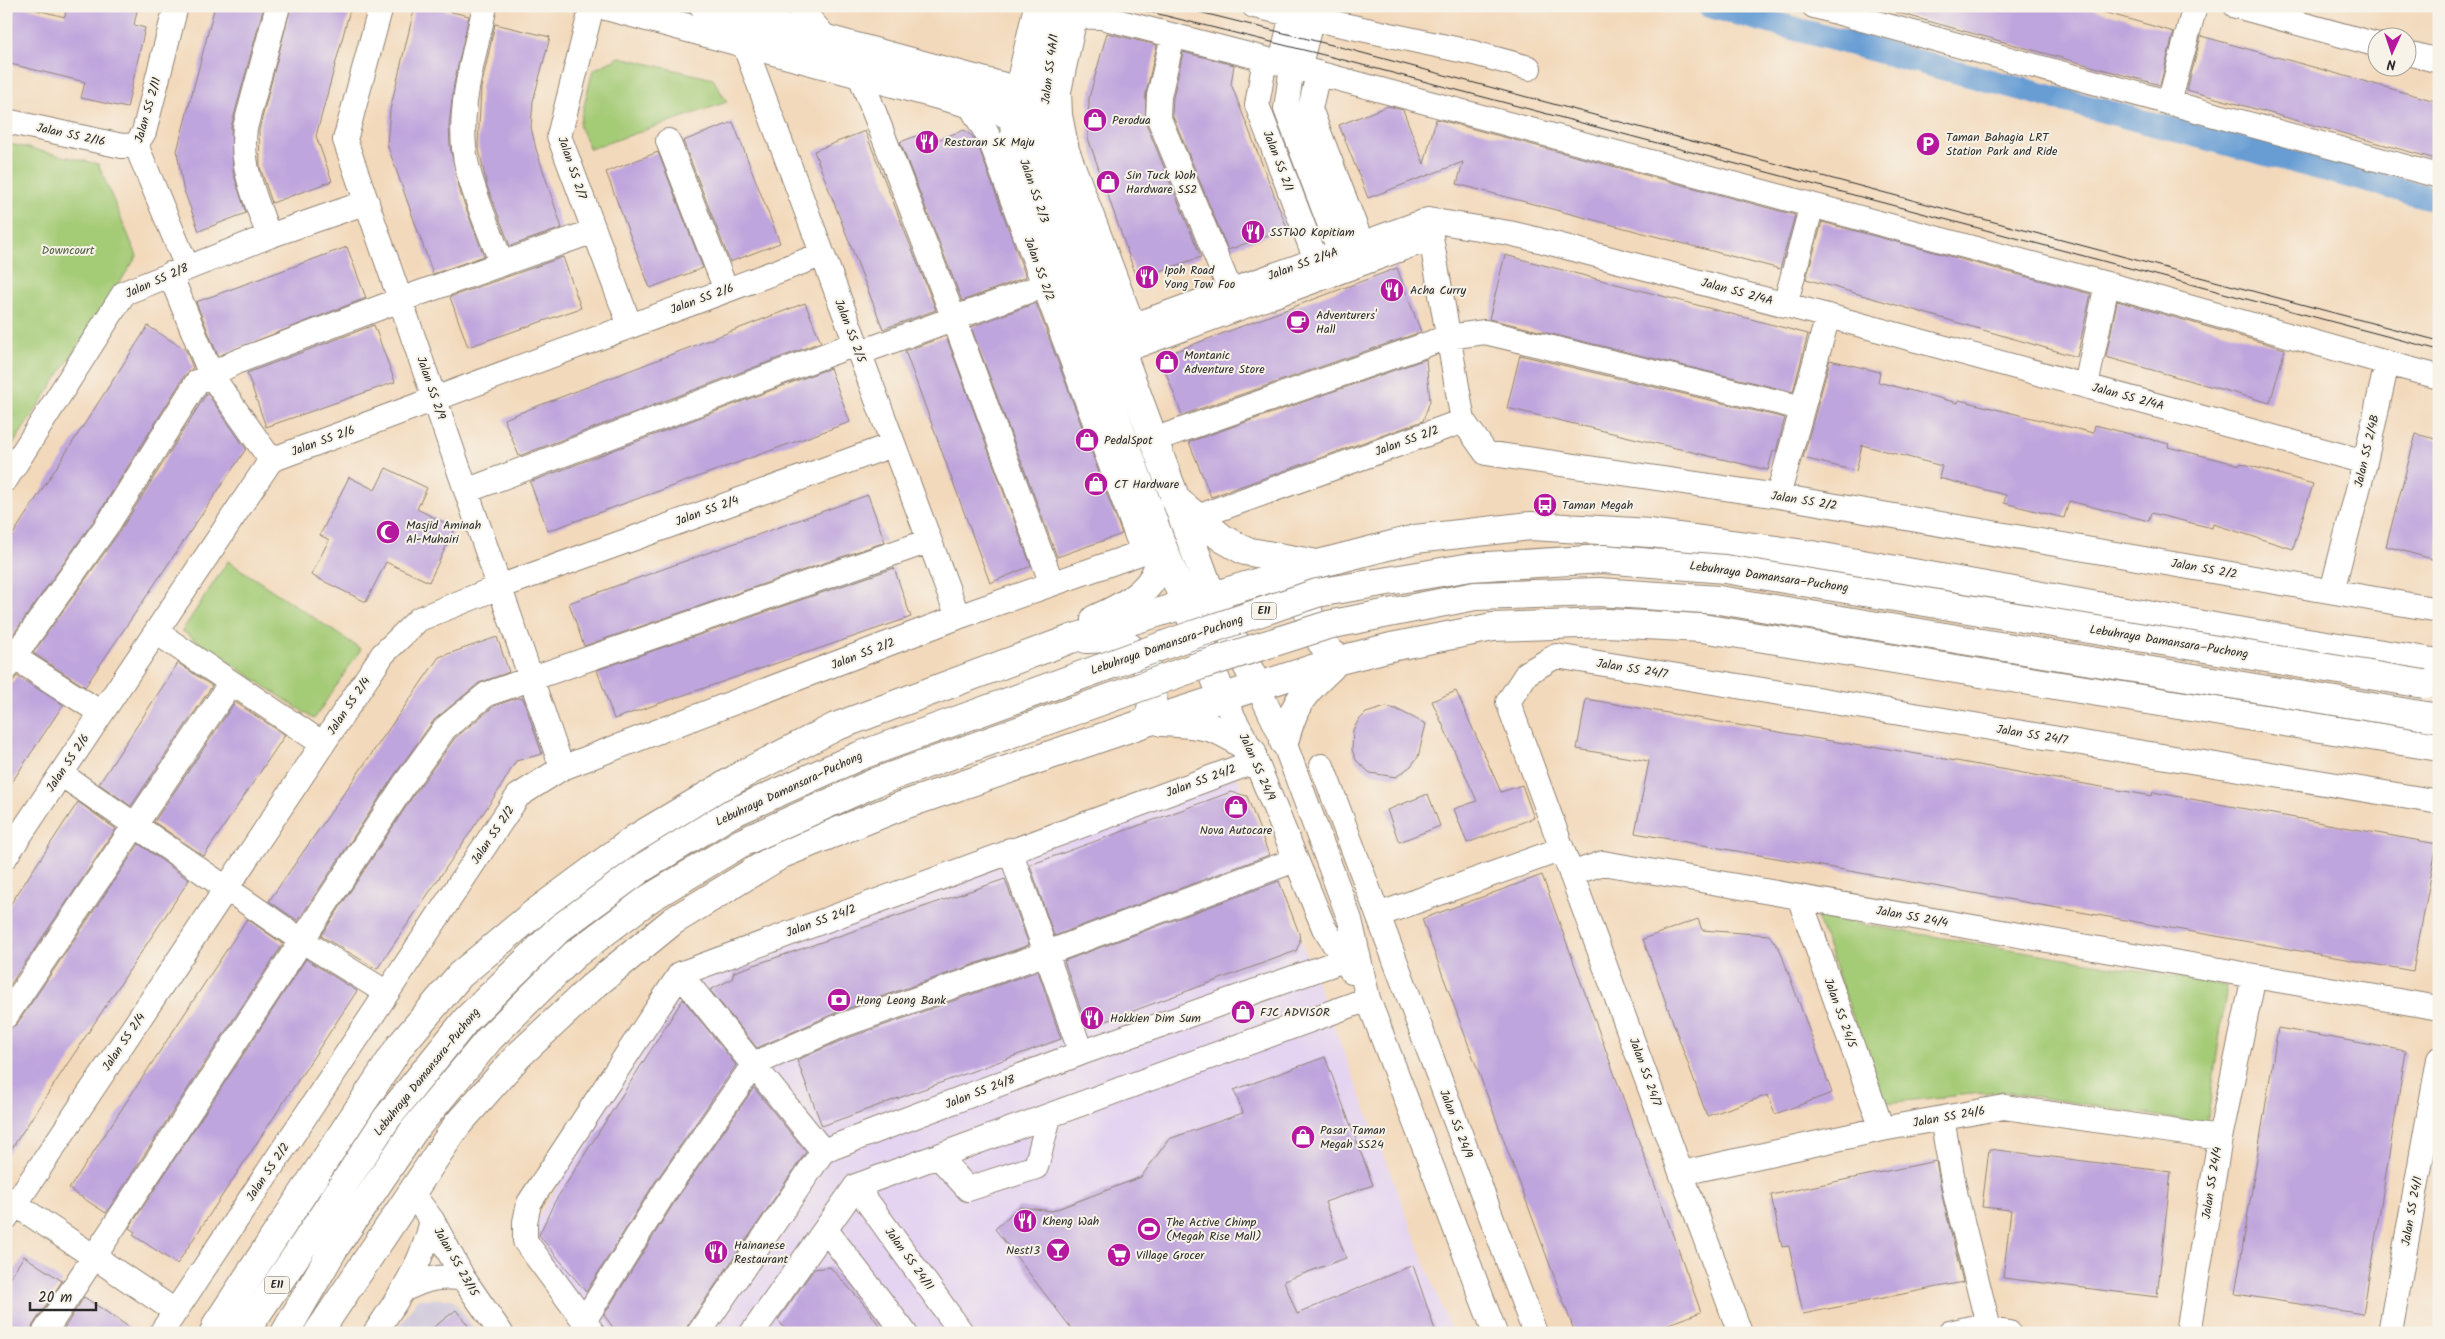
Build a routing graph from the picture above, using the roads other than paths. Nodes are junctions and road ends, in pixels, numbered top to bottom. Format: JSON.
{"nodes":[{"id":1,"x":176,"y":6,"type":"edge"},
{"id":2,"x":278,"y":6,"type":"edge"},
{"id":3,"x":381,"y":6,"type":"edge"},
{"id":4,"x":485,"y":6,"type":"edge"},
{"id":5,"x":592,"y":6,"type":"edge"},
{"id":6,"x":606,"y":6,"type":"edge"},
{"id":7,"x":704,"y":6,"type":"edge"},
{"id":8,"x":798,"y":6,"type":"edge"},
{"id":9,"x":1254,"y":6,"type":"edge"},
{"id":10,"x":2195,"y":6,"type":"edge"},
{"id":11,"x":2236,"y":6,"type":"edge"},
{"id":12,"x":1824,"y":8,"type":"edge"},
{"id":13,"x":1058,"y":11,"type":"edge"},
{"id":14,"x":1302,"y":16,"type":"junction"},
{"id":15,"x":1173,"y":36,"type":"junction"},
{"id":16,"x":826,"y":38,"type":"junction"},
{"id":17,"x":2368,"y":42,"type":"edge"},
{"id":18,"x":744,"y":44,"type":"junction"},
{"id":19,"x":2418,"y":56,"type":"edge"},
{"id":20,"x":2439,"y":61,"type":"edge"},
{"id":21,"x":1050,"y":62,"type":"junction"},
{"id":22,"x":1291,"y":66,"type":"junction"},
{"id":23,"x":1529,"y":68,"type":"dead end"},
{"id":24,"x":859,"y":73,"type":"junction"},
{"id":25,"x":969,"y":103,"type":"junction"},
{"id":26,"x":1020,"y":103,"type":"junction"},
{"id":27,"x":2170,"y":103,"type":"junction"},
{"id":28,"x":6,"y":121,"type":"edge"},
{"id":29,"x":1043,"y":131,"type":"junction"},
{"id":30,"x":668,"y":140,"type":"dead end"},
{"id":31,"x":136,"y":145,"type":"junction"},
{"id":32,"x":2439,"y":176,"type":"edge"},
{"id":33,"x":366,"y":202,"type":"junction"},
{"id":34,"x":1812,"y":205,"type":"junction"},
{"id":35,"x":1429,"y":229,"type":"junction"},
{"id":36,"x":594,"y":232,"type":"junction"},
{"id":37,"x":269,"y":236,"type":"junction"},
{"id":38,"x":1362,"y":244,"type":"junction"},
{"id":39,"x":1340,"y":252,"type":"junction"},
{"id":40,"x":821,"y":255,"type":"junction"},
{"id":41,"x":1316,"y":260,"type":"junction"},
{"id":42,"x":502,"y":264,"type":"junction"},
{"id":43,"x":178,"y":270,"type":"junction"},
{"id":44,"x":2107,"y":284,"type":"junction"},
{"id":45,"x":1044,"y":286,"type":"junction"},
{"id":46,"x":726,"y":290,"type":"junction"},
{"id":47,"x":1230,"y":290,"type":"junction"},
{"id":48,"x":400,"y":300,"type":"junction"},
{"id":49,"x":1786,"y":305,"type":"junction"},
{"id":50,"x":1828,"y":316,"type":"junction"},
{"id":51,"x":954,"y":319,"type":"junction"},
{"id":52,"x":630,"y":326,"type":"junction"},
{"id":53,"x":1123,"y":336,"type":"junction"},
{"id":54,"x":1448,"y":337,"type":"junction"},
{"id":55,"x":857,"y":349,"type":"junction"},
{"id":56,"x":2387,"y":363,"type":"junction"},
{"id":57,"x":211,"y":375,"type":"junction"},
{"id":58,"x":2439,"y":377,"type":"edge"},
{"id":59,"x":2086,"y":386,"type":"junction"},
{"id":60,"x":434,"y":400,"type":"junction"},
{"id":61,"x":1802,"y":408,"type":"junction"},
{"id":62,"x":1463,"y":421,"type":"junction"},
{"id":63,"x":1153,"y":440,"type":"junction"},
{"id":64,"x":892,"y":445,"type":"junction"},
{"id":65,"x":270,"y":460,"type":"junction"},
{"id":66,"x":2365,"y":462,"type":"junction"},
{"id":67,"x":6,"y":479,"type":"edge"},
{"id":68,"x":466,"y":491,"type":"junction"},
{"id":69,"x":1778,"y":496,"type":"junction"},
{"id":70,"x":1174,"y":498,"type":"junction"},
{"id":71,"x":1197,"y":517,"type":"junction"},
{"id":72,"x":928,"y":541,"type":"junction"},
{"id":73,"x":1152,"y":547,"type":"junction"},
{"id":74,"x":1318,"y":564,"type":"junction"},
{"id":75,"x":1052,"y":584,"type":"junction"},
{"id":76,"x":499,"y":587,"type":"junction"},
{"id":77,"x":2332,"y":591,"type":"junction"},
{"id":78,"x":1212,"y":597,"type":"junction"},
{"id":79,"x":1185,"y":606,"type":"junction"},
{"id":80,"x":2439,"y":610,"type":"edge"},
{"id":81,"x":958,"y":617,"type":"junction"},
{"id":82,"x":156,"y":632,"type":"junction"},
{"id":83,"x":1070,"y":638,"type":"junction"},
{"id":84,"x":9,"y":659,"type":"edge"},
{"id":85,"x":1340,"y":660,"type":"junction"},
{"id":86,"x":2434,"y":678,"type":"edge"},
{"id":87,"x":532,"y":680,"type":"junction"},
{"id":88,"x":231,"y":683,"type":"junction"},
{"id":89,"x":1258,"y":687,"type":"junction"},
{"id":90,"x":1223,"y":698,"type":"junction"},
{"id":91,"x":101,"y":713,"type":"junction"},
{"id":92,"x":2430,"y":717,"type":"edge"},
{"id":93,"x":1147,"y":722,"type":"junction"},
{"id":94,"x":1284,"y":742,"type":"junction"},
{"id":95,"x":323,"y":744,"type":"junction"},
{"id":96,"x":2439,"y":747,"type":"edge"},
{"id":97,"x":1254,"y":757,"type":"junction"},
{"id":98,"x":1322,"y":766,"type":"dead end"},
{"id":99,"x":562,"y":768,"type":"junction"},
{"id":100,"x":61,"y":774,"type":"junction"},
{"id":101,"x":2439,"y":802,"type":"edge"},
{"id":102,"x":136,"y":826,"type":"junction"},
{"id":103,"x":1562,"y":849,"type":"junction"},
{"id":104,"x":1010,"y":850,"type":"junction"},
{"id":105,"x":6,"y":856,"type":"edge"},
{"id":106,"x":1295,"y":860,"type":"junction"},
{"id":107,"x":1571,"y":874,"type":"junction"},
{"id":108,"x":227,"y":888,"type":"junction"},
{"id":109,"x":1799,"y":897,"type":"junction"},
{"id":110,"x":1378,"y":915,"type":"junction"},
{"id":111,"x":301,"y":940,"type":"junction"},
{"id":112,"x":1047,"y":954,"type":"junction"},
{"id":113,"x":1344,"y":960,"type":"junction"},
{"id":114,"x":680,"y":974,"type":"junction"},
{"id":115,"x":2254,"y":976,"type":"junction"},
{"id":116,"x":387,"y":993,"type":"junction"},
{"id":117,"x":1368,"y":999,"type":"junction"},
{"id":118,"x":2439,"y":1008,"type":"edge"},
{"id":119,"x":6,"y":1016,"type":"edge"},
{"id":120,"x":1081,"y":1053,"type":"junction"},
{"id":121,"x":2439,"y":1059,"type":"edge"},
{"id":122,"x":754,"y":1064,"type":"junction"},
{"id":123,"x":1049,"y":1117,"type":"junction"},
{"id":124,"x":1942,"y":1119,"type":"junction"},
{"id":125,"x":1882,"y":1129,"type":"junction"},
{"id":126,"x":2220,"y":1138,"type":"junction"},
{"id":127,"x":823,"y":1151,"type":"junction"},
{"id":128,"x":938,"y":1156,"type":"junction"},
{"id":129,"x":1682,"y":1173,"type":"junction"},
{"id":130,"x":856,"y":1186,"type":"junction"},
{"id":131,"x":411,"y":1192,"type":"junction"},
{"id":132,"x":9,"y":1207,"type":"edge"},
{"id":133,"x":432,"y":1220,"type":"junction"},
{"id":134,"x":826,"y":1230,"type":"junction"},
{"id":135,"x":94,"y":1256,"type":"junction"},
{"id":136,"x":463,"y":1278,"type":"junction"},
{"id":137,"x":405,"y":1289,"type":"junction"},
{"id":138,"x":175,"y":1311,"type":"junction"},
{"id":139,"x":589,"y":1327,"type":"edge"},
{"id":140,"x":762,"y":1328,"type":"edge"},
{"id":141,"x":1996,"y":1332,"type":"edge"},
{"id":142,"x":44,"y":1333,"type":"edge"},
{"id":143,"x":161,"y":1333,"type":"edge"},
{"id":144,"x":214,"y":1333,"type":"edge"},
{"id":145,"x":244,"y":1333,"type":"edge"},
{"id":146,"x":285,"y":1333,"type":"edge"},
{"id":147,"x":318,"y":1333,"type":"edge"},
{"id":148,"x":375,"y":1333,"type":"edge"},
{"id":149,"x":501,"y":1333,"type":"edge"},
{"id":150,"x":699,"y":1333,"type":"edge"},
{"id":151,"x":905,"y":1333,"type":"edge"},
{"id":152,"x":962,"y":1333,"type":"edge"},
{"id":153,"x":1495,"y":1333,"type":"edge"},
{"id":154,"x":1535,"y":1333,"type":"edge"},
{"id":155,"x":1740,"y":1333,"type":"edge"},
{"id":156,"x":1950,"y":1333,"type":"edge"},
{"id":157,"x":2188,"y":1333,"type":"edge"},
{"id":158,"x":2390,"y":1333,"type":"edge"}],
"edges":[{"from":1,"to":31,"type":"street","name":"Jalan SS 2/11"},
{"from":2,"to":37,"type":"street"},
{"from":3,"to":33,"type":"street","name":"Jalan SS 2/9"},
{"from":4,"to":42,"type":"street"},
{"from":5,"to":36,"type":"street","name":"Jalan SS 2/7"},
{"from":6,"to":18,"type":"main road"},
{"from":7,"to":16,"type":"main road"},
{"from":8,"to":16,"type":"street"},
{"from":9,"to":14,"type":"street"},
{"from":10,"to":27,"type":"street"},
{"from":11,"to":17,"type":"street"},
{"from":12,"to":27,"type":"street"},
{"from":13,"to":15,"type":"street"},
{"from":13,"to":21,"type":"main road","name":"Jalan SS 4A/1"},
{"from":13,"to":26,"type":"main road","name":"Jalan SS 4A/1"},
{"from":13,"to":53,"type":"street"},
{"from":14,"to":22,"type":"street"},
{"from":14,"to":23,"type":"street"},
{"from":15,"to":22,"type":"street"},
{"from":15,"to":47,"type":"street"},
{"from":16,"to":26,"type":"main road"},
{"from":18,"to":24,"type":"main road"},
{"from":18,"to":40,"type":"street","name":"Jalan SS 2/5"},
{"from":19,"to":20,"type":"street"},
{"from":21,"to":26,"type":"main road"},
{"from":21,"to":29,"type":"main road","name":"Jalan SS 4A/1"},
{"from":22,"to":34,"type":"street"},
{"from":22,"to":38,"type":"street"},
{"from":22,"to":39,"type":"street","name":"Jalan SS 2/1"},
{"from":22,"to":41,"type":"street","name":"Jalan SS 2/1"},
{"from":24,"to":25,"type":"main road"},
{"from":24,"to":51,"type":"street"},
{"from":25,"to":26,"type":"main road"},
{"from":25,"to":45,"type":"street","name":"Jalan SS 2/2"},
{"from":26,"to":29,"type":"main road"},
{"from":26,"to":73,"type":"main road","name":"Jalan SS 2/3"},
{"from":27,"to":32,"type":"street"},
{"from":28,"to":31,"type":"street","name":"Jalan SS 2/16"},
{"from":29,"to":53,"type":"main road","name":"Jalan SS 2/3"},
{"from":30,"to":46,"type":"street"},
{"from":31,"to":43,"type":"street","name":"Jalan SS 2/11"},
{"from":33,"to":37,"type":"street","name":"Jalan SS 2/8"},
{"from":33,"to":48,"type":"street","name":"Jalan SS 2/9"},
{"from":34,"to":44,"type":"street"},
{"from":34,"to":49,"type":"street"},
{"from":35,"to":38,"type":"street","name":"Jalan SS 2/4A"},
{"from":35,"to":49,"type":"street","name":"Jalan SS 2/4A"},
{"from":35,"to":53,"type":"street"},
{"from":35,"to":54,"type":"street"},
{"from":36,"to":42,"type":"street"},
{"from":36,"to":52,"type":"street","name":"Jalan SS 2/7"},
{"from":37,"to":43,"type":"street","name":"Jalan SS 2/8"},
{"from":38,"to":39,"type":"street","name":"Jalan SS 2/4A"},
{"from":39,"to":41,"type":"street","name":"Jalan SS 2/4A"},
{"from":40,"to":46,"type":"street","name":"Jalan SS 2/6"},
{"from":40,"to":55,"type":"street","name":"Jalan SS 2/5"},
{"from":41,"to":47,"type":"street","name":"Jalan SS 2/4A"},
{"from":42,"to":48,"type":"street"},
{"from":43,"to":57,"type":"street","name":"Jalan SS 2/11"},
{"from":43,"to":67,"type":"street","name":"Jalan SS 2/8"},
{"from":44,"to":56,"type":"street"},
{"from":44,"to":59,"type":"street"},
{"from":45,"to":51,"type":"street"},
{"from":45,"to":73,"type":"street","name":"Jalan SS 2/2"},
{"from":46,"to":52,"type":"street","name":"Jalan SS 2/6"},
{"from":47,"to":53,"type":"street","name":"Jalan SS 2/4A"},
{"from":48,"to":57,"type":"street"},
{"from":48,"to":60,"type":"street","name":"Jalan SS 2/9"},
{"from":49,"to":50,"type":"street","name":"Jalan SS 2/4A"},
{"from":50,"to":59,"type":"street","name":"Jalan SS 2/4A"},
{"from":50,"to":61,"type":"street"},
{"from":51,"to":55,"type":"street"},
{"from":51,"to":75,"type":"street"},
{"from":52,"to":60,"type":"street","name":"Jalan SS 2/6"},
{"from":53,"to":63,"type":"main road","name":"Jalan SS 2/3"},
{"from":54,"to":61,"type":"street"},
{"from":54,"to":62,"type":"street"},
{"from":54,"to":63,"type":"street"},
{"from":55,"to":64,"type":"street","name":"Jalan SS 2/5"},
{"from":55,"to":68,"type":"street"},
{"from":56,"to":58,"type":"street"},
{"from":56,"to":66,"type":"street","name":"Jalan SS 2/4B"},
{"from":57,"to":65,"type":"street","name":"Jalan SS 2/11"},
{"from":57,"to":84,"type":"street"},
{"from":59,"to":66,"type":"street","name":"Jalan SS 2/4A"},
{"from":60,"to":65,"type":"street","name":"Jalan SS 2/6"},
{"from":60,"to":68,"type":"street","name":"Jalan SS 2/9"},
{"from":61,"to":69,"type":"street"},
{"from":62,"to":69,"type":"street","name":"Jalan SS 2/2"},
{"from":62,"to":71,"type":"street","name":"Jalan SS 2/2"},
{"from":63,"to":70,"type":"main road","name":"Jalan SS 2/3"},
{"from":64,"to":72,"type":"street","name":"Jalan SS 2/5"},
{"from":64,"to":76,"type":"street","name":"Jalan SS 2/4"},
{"from":65,"to":82,"type":"street","name":"Jalan SS 2/6"},
{"from":66,"to":77,"type":"street","name":"Jalan SS 2/4B"},
{"from":68,"to":76,"type":"street","name":"Jalan SS 2/9"},
{"from":69,"to":77,"type":"street","name":"Jalan SS 2/2"},
{"from":70,"to":71,"type":"main road"},
{"from":70,"to":78,"type":"main road","name":"Jalan SS 2/3"},
{"from":71,"to":74,"type":"main road"},
{"from":72,"to":81,"type":"street","name":"Jalan SS 2/5"},
{"from":72,"to":87,"type":"street"},
{"from":73,"to":75,"type":"street","name":"Jalan SS 2/2"},
{"from":73,"to":79,"type":"main road","name":"Jalan SS 2/3"},
{"from":73,"to":83,"type":"main road"},
{"from":74,"to":78,"type":"main road"},
{"from":74,"to":85,"type":"main road"},
{"from":74,"to":86,"type":"main road"},
{"from":75,"to":81,"type":"street","name":"Jalan SS 2/2"},
{"from":76,"to":87,"type":"street","name":"Jalan SS 2/9"},
{"from":76,"to":95,"type":"street","name":"Jalan SS 2/4"},
{"from":77,"to":80,"type":"street","name":"Jalan SS 2/2"},
{"from":78,"to":79,"type":"main road"},
{"from":78,"to":89,"type":"main road","name":"Jalan SS 2/3"},
{"from":79,"to":83,"type":"main road"},
{"from":79,"to":90,"type":"main road","name":"Jalan SS 2/3"},
{"from":81,"to":99,"type":"street","name":"Jalan SS 2/2"},
{"from":82,"to":88,"type":"street"},
{"from":82,"to":91,"type":"street","name":"Jalan SS 2/6"},
{"from":83,"to":93,"type":"main road"},
{"from":83,"to":144,"type":"main road"},
{"from":84,"to":91,"type":"street"},
{"from":85,"to":89,"type":"main road"},
{"from":85,"to":94,"type":"main road"},
{"from":85,"to":96,"type":"main road"},
{"from":86,"to":145,"type":"main road","name":"Lebuhraya Damansara–Puchong","number":"E11","bridge":true},
{"from":87,"to":99,"type":"street","name":"Jalan SS 2/9"},
{"from":87,"to":111,"type":"street"},
{"from":88,"to":95,"type":"street"},
{"from":88,"to":102,"type":"street"},
{"from":89,"to":90,"type":"main road"},
{"from":89,"to":94,"type":"street","name":"Jalan SS 24/9"},
{"from":90,"to":93,"type":"main road"},
{"from":90,"to":97,"type":"street","name":"Jalan SS 24/9"},
{"from":91,"to":100,"type":"street","name":"Jalan SS 2/6"},
{"from":92,"to":146,"type":"main road","number":"E11","bridge":true},
{"from":93,"to":97,"type":"main road"},
{"from":93,"to":131,"type":"main road"},
{"from":94,"to":117,"type":"street","name":"Jalan SS 24/9"},
{"from":95,"to":108,"type":"street","name":"Jalan SS 2/4"},
{"from":97,"to":104,"type":"street","name":"Jalan SS 24/2"},
{"from":97,"to":106,"type":"street","name":"Jalan SS 24/9"},
{"from":98,"to":110,"type":"street","name":"Jalan SS 24/9"},
{"from":99,"to":116,"type":"street","name":"Jalan SS 2/2"},
{"from":100,"to":102,"type":"street"},
{"from":100,"to":105,"type":"street","name":"Jalan SS 2/6"},
{"from":101,"to":103,"type":"street","name":"Jalan SS 24/7"},
{"from":102,"to":108,"type":"street"},
{"from":102,"to":119,"type":"street"},
{"from":103,"to":107,"type":"street","name":"Jalan SS 24/7"},
{"from":103,"to":110,"type":"street"},
{"from":104,"to":112,"type":"street"},
{"from":104,"to":114,"type":"street","name":"Jalan SS 24/2"},
{"from":106,"to":112,"type":"street"},
{"from":106,"to":113,"type":"street","name":"Jalan SS 24/9"},
{"from":107,"to":109,"type":"street","name":"Jalan SS 24/4"},
{"from":107,"to":129,"type":"street","name":"Jalan SS 24/7"},
{"from":108,"to":111,"type":"street"},
{"from":108,"to":132,"type":"street","name":"Jalan SS 2/4"},
{"from":109,"to":115,"type":"street","name":"Jalan SS 24/4"},
{"from":109,"to":125,"type":"street","name":"Jalan SS 24/5"},
{"from":110,"to":154,"type":"street","name":"Jalan SS 24/9"},
{"from":111,"to":116,"type":"street"},
{"from":111,"to":135,"type":"street"},
{"from":112,"to":120,"type":"street"},
{"from":112,"to":122,"type":"street"},
{"from":113,"to":117,"type":"street","name":"Jalan SS 24/9"},
{"from":113,"to":120,"type":"street","name":"Jalan SS 24/8"},
{"from":114,"to":122,"type":"street"},
{"from":114,"to":139,"type":"street"},
{"from":115,"to":118,"type":"street","name":"Jalan SS 24/4"},
{"from":115,"to":126,"type":"street","name":"Jalan SS 24/4"},
{"from":116,"to":138,"type":"street","name":"Jalan SS 2/2"},
{"from":117,"to":123,"type":"street"},
{"from":117,"to":153,"type":"street","name":"Jalan SS 24/9"},
{"from":120,"to":127,"type":"street","name":"Jalan SS 24/8"},
{"from":121,"to":158,"type":"street","name":"Jalan SS 24/1"},
{"from":122,"to":127,"type":"street"},
{"from":122,"to":139,"type":"street"},
{"from":123,"to":128,"type":"street"},
{"from":123,"to":128,"type":"street"},
{"from":124,"to":125,"type":"street","name":"Jalan SS 24/6"},
{"from":124,"to":126,"type":"street","name":"Jalan SS 24/6"},
{"from":124,"to":141,"type":"street"},
{"from":125,"to":129,"type":"street","name":"Jalan SS 24/6"},
{"from":126,"to":157,"type":"street","name":"Jalan SS 24/4"},
{"from":127,"to":150,"type":"street"},
{"from":128,"to":130,"type":"street"},
{"from":129,"to":155,"type":"street","name":"Jalan SS 24/7"},
{"from":130,"to":134,"type":"street"},
{"from":130,"to":152,"type":"street","name":"Jalan SS 24/11"},
{"from":131,"to":133,"type":"street","name":"Jalan SS 23/15"},
{"from":131,"to":147,"type":"main road"},
{"from":132,"to":135,"type":"street"},
{"from":133,"to":136,"type":"street","name":"Jalan SS 23/15"},
{"from":133,"to":137,"type":"street"},
{"from":134,"to":140,"type":"street"},
{"from":134,"to":151,"type":"street"},
{"from":135,"to":138,"type":"street"},
{"from":135,"to":142,"type":"street"},
{"from":136,"to":137,"type":"street"},
{"from":136,"to":149,"type":"street","name":"Jalan SS 23/15"},
{"from":137,"to":148,"type":"street"},
{"from":138,"to":143,"type":"street","name":"Jalan SS 2/2"},
{"from":141,"to":156,"type":"street"}]}
